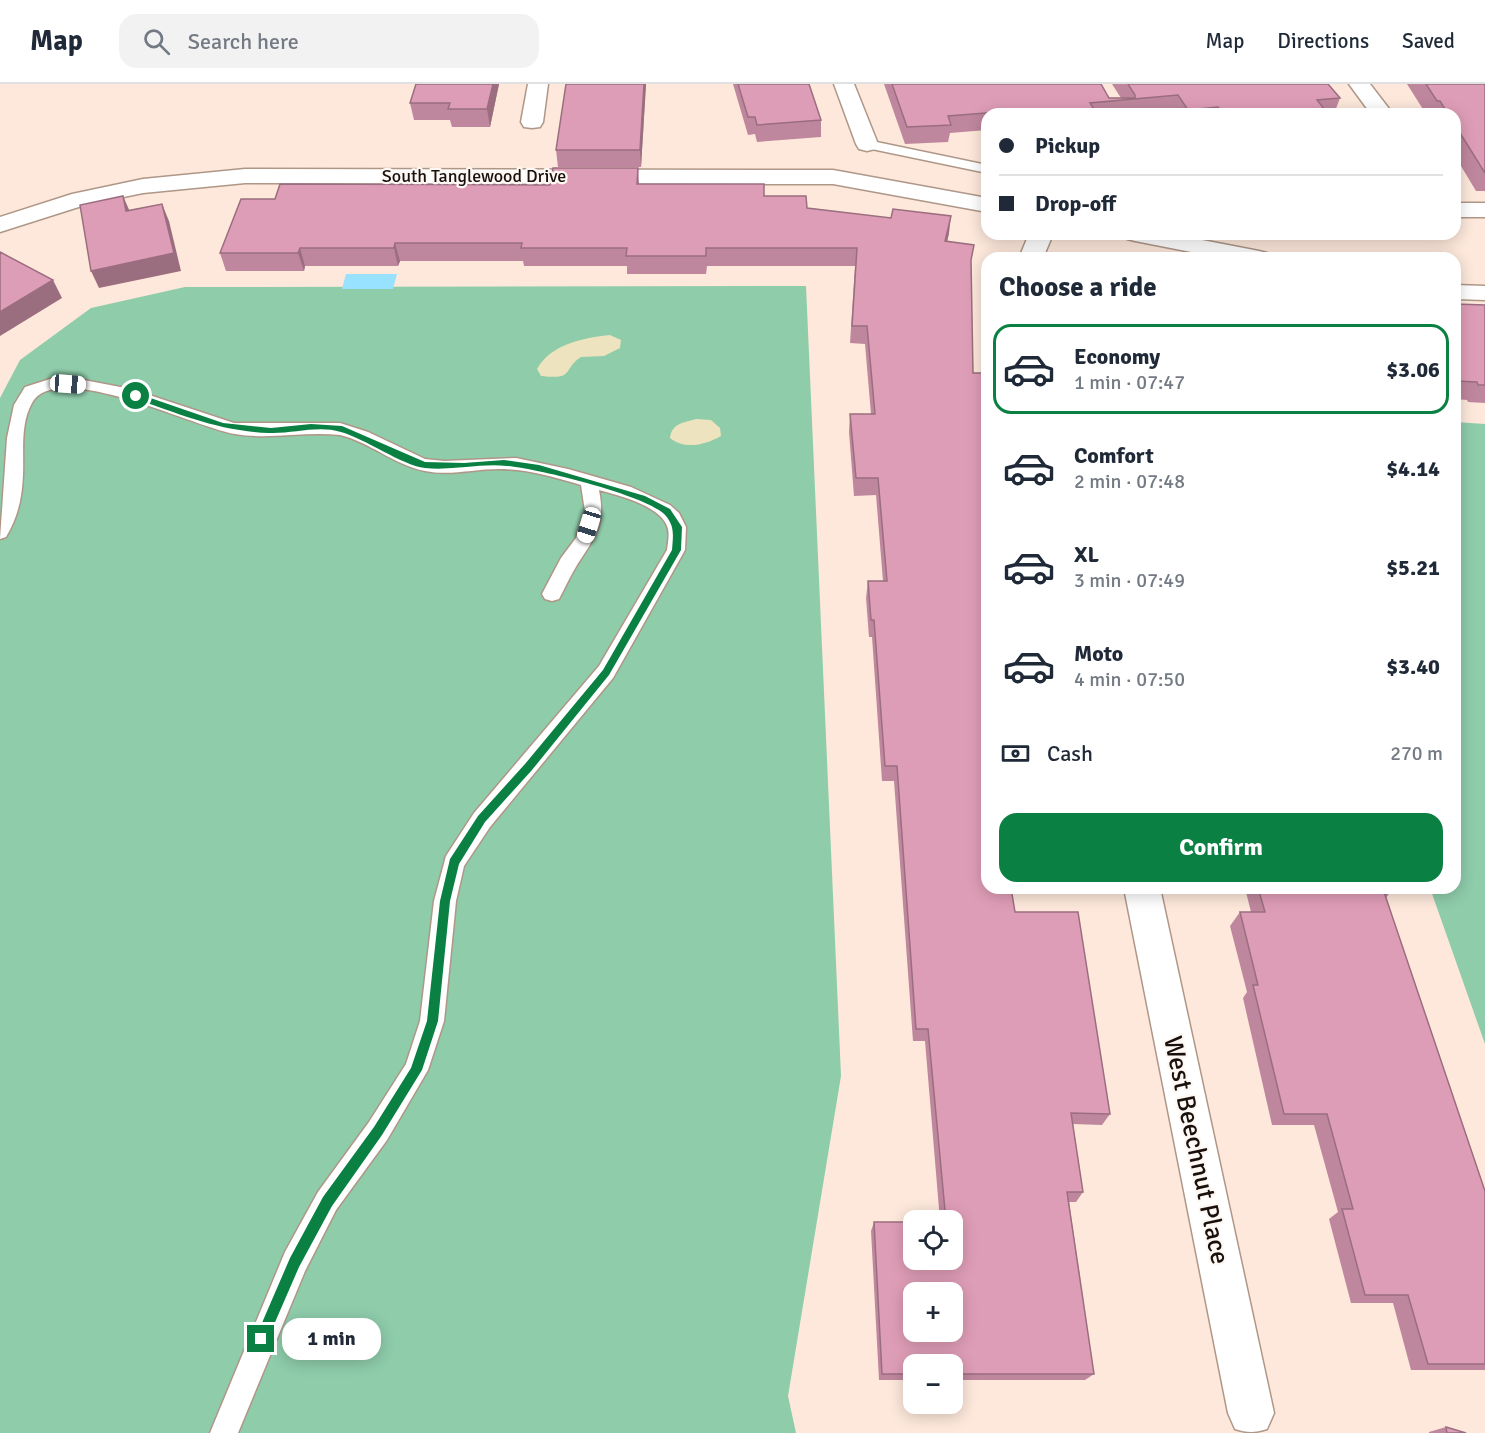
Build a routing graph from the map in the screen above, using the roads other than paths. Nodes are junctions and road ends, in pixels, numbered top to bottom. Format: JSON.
{"nodes":[{"id":1,"x":538,"y":84,"type":"edge"},
{"id":2,"x":844,"y":84,"type":"edge"},
{"id":3,"x":1359,"y":84,"type":"edge"},
{"id":4,"x":1377,"y":108,"type":"edge"},
{"id":5,"x":532,"y":122,"type":"dead end"},
{"id":6,"x":867,"y":144,"type":"joint"},
{"id":7,"x":981,"y":168,"type":"edge"},
{"id":8,"x":981,"y":204,"type":"edge"},
{"id":9,"x":1461,"y":210,"type":"edge"},
{"id":10,"x":1485,"y":210,"type":"edge"},
{"id":11,"x":0,"y":225,"type":"edge"},
{"id":12,"x":1166,"y":240,"type":"edge"},
{"id":13,"x":1228,"y":252,"type":"edge"},
{"id":14,"x":1461,"y":292,"type":"edge"},
{"id":15,"x":1485,"y":293,"type":"edge"},
{"id":16,"x":589,"y":481,"type":"junction"},
{"id":17,"x":0,"y":532,"type":"edge"},
{"id":18,"x":552,"y":594,"type":"dead end"},
{"id":19,"x":1143,"y":894,"type":"edge"},
{"id":20,"x":1251,"y":1413,"type":"dead end"},
{"id":21,"x":224,"y":1433,"type":"edge"}],
"edges":[{"from":1,"to":5,"type":"street"},
{"from":2,"to":6,"type":"street"},
{"from":3,"to":4,"type":"street"},
{"from":6,"to":7,"type":"lane"},
{"from":8,"to":11,"type":"street","name":"South Tanglewood Drive"},
{"from":9,"to":10,"type":"street"},
{"from":12,"to":13,"type":"street"},
{"from":14,"to":15,"type":"street"},
{"from":16,"to":17,"type":"lane"},
{"from":16,"to":18,"type":"lane"},
{"from":16,"to":21,"type":"lane"},
{"from":19,"to":20,"type":"street","name":"West Beechnut Place"}]}
